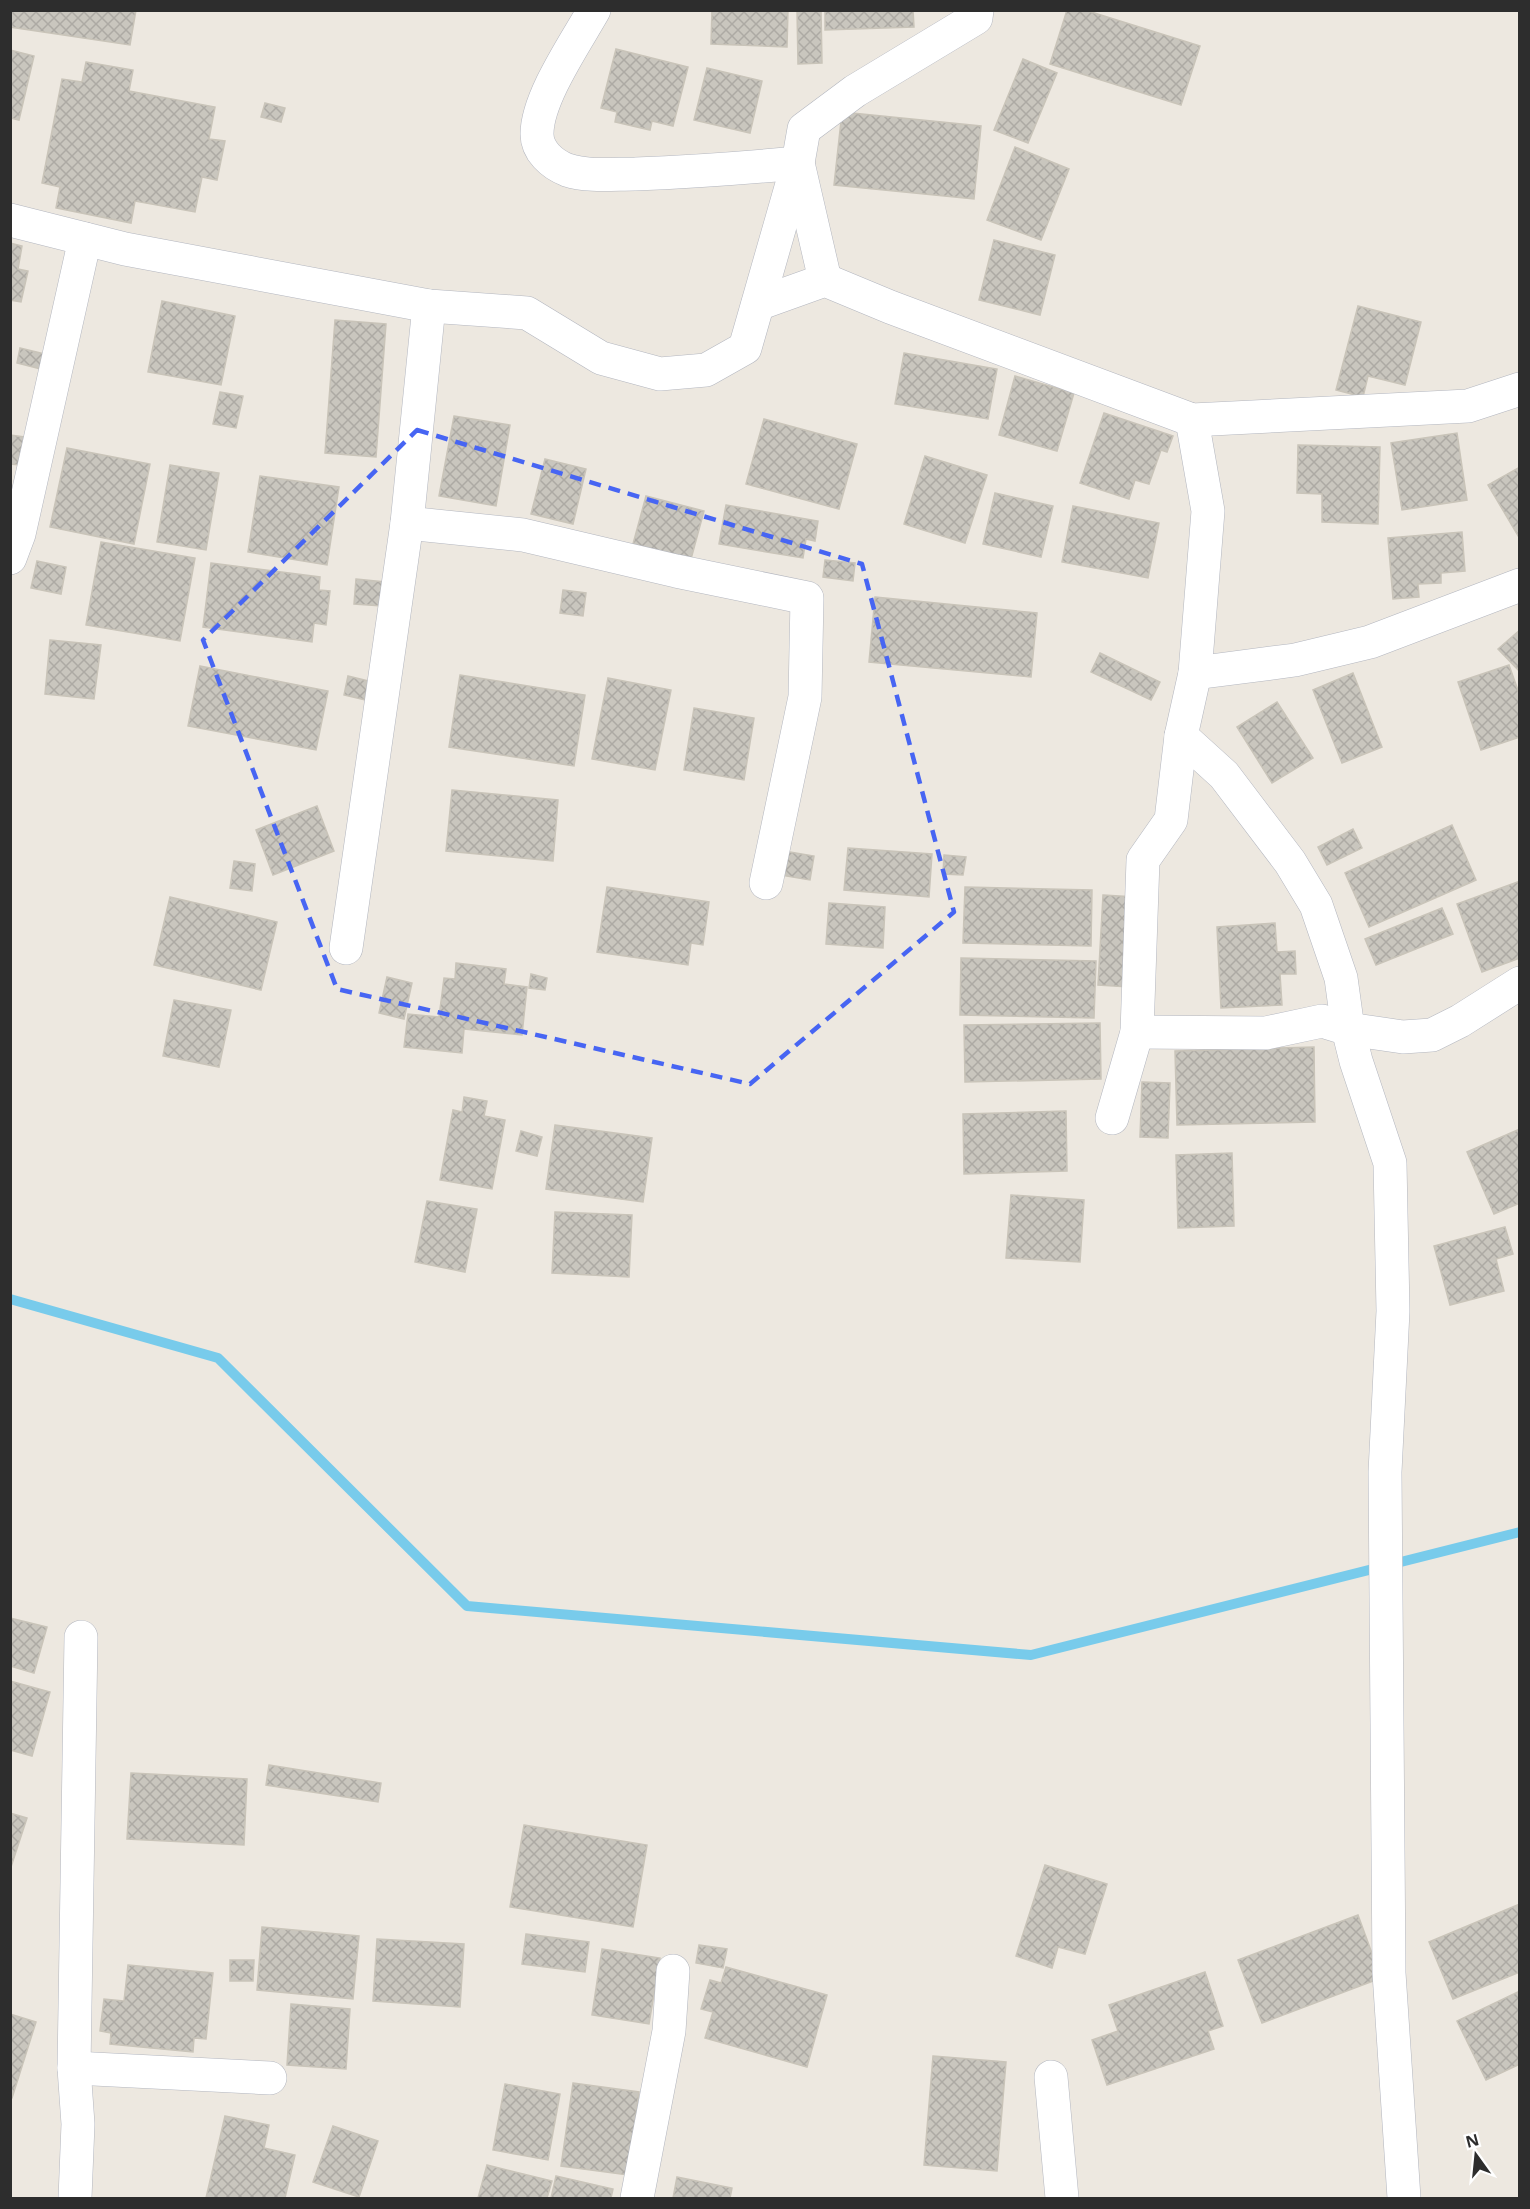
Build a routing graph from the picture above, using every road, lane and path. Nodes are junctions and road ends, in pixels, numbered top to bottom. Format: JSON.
{"nodes":[{"id":1,"x":594,"y":10,"type":"edge"},
{"id":2,"x":977,"y":10,"type":"edge"},
{"id":3,"x":798,"y":163,"type":"junction"},
{"id":4,"x":10,"y":220,"type":"edge"},
{"id":5,"x":85,"y":239,"type":"junction"},
{"id":6,"x":825,"y":280,"type":"junction"},
{"id":7,"x":758,"y":304,"type":"junction"},
{"id":8,"x":429,"y":306,"type":"junction"},
{"id":9,"x":1520,"y":389,"type":"edge"},
{"id":10,"x":1192,"y":420,"type":"junction"},
{"id":11,"x":407,"y":523,"type":"junction"},
{"id":12,"x":10,"y":558,"type":"edge"},
{"id":13,"x":1520,"y":585,"type":"edge"},
{"id":14,"x":1195,"y":673,"type":"junction"},
{"id":15,"x":1181,"y":736,"type":"junction"},
{"id":16,"x":766,"y":883,"type":"dead end"},
{"id":17,"x":346,"y":948,"type":"dead end"},
{"id":18,"x":1520,"y":983,"type":"edge"},
{"id":19,"x":1348,"y":1029,"type":"junction"},
{"id":20,"x":1137,"y":1032,"type":"junction"},
{"id":21,"x":1113,"y":1118,"type":"dead end"},
{"id":22,"x":81,"y":1637,"type":"dead end"},
{"id":23,"x":673,"y":1971,"type":"dead end"},
{"id":24,"x":74,"y":2068,"type":"junction"},
{"id":25,"x":1051,"y":2077,"type":"dead end"},
{"id":26,"x":270,"y":2078,"type":"dead end"},
{"id":27,"x":75,"y":2199,"type":"edge"},
{"id":28,"x":637,"y":2199,"type":"edge"},
{"id":29,"x":1062,"y":2199,"type":"edge"},
{"id":30,"x":1404,"y":2199,"type":"edge"}],
"edges":[{"from":1,"to":3,"type":"street"},
{"from":2,"to":3,"type":"street"},
{"from":3,"to":6,"type":"street"},
{"from":3,"to":7,"type":"street"},
{"from":4,"to":5,"type":"street"},
{"from":5,"to":8,"type":"street"},
{"from":5,"to":12,"type":"street"},
{"from":6,"to":7,"type":"street"},
{"from":6,"to":10,"type":"street"},
{"from":7,"to":8,"type":"street"},
{"from":8,"to":11,"type":"street"},
{"from":9,"to":10,"type":"street"},
{"from":10,"to":14,"type":"street"},
{"from":11,"to":16,"type":"street"},
{"from":11,"to":17,"type":"street"},
{"from":13,"to":14,"type":"street"},
{"from":14,"to":15,"type":"street"},
{"from":15,"to":19,"type":"street"},
{"from":15,"to":20,"type":"street"},
{"from":18,"to":19,"type":"street"},
{"from":19,"to":20,"type":"street"},
{"from":19,"to":30,"type":"street"},
{"from":20,"to":21,"type":"street"},
{"from":22,"to":24,"type":"street"},
{"from":23,"to":28,"type":"street"},
{"from":24,"to":26,"type":"street"},
{"from":24,"to":27,"type":"street"},
{"from":25,"to":29,"type":"street"}]}
